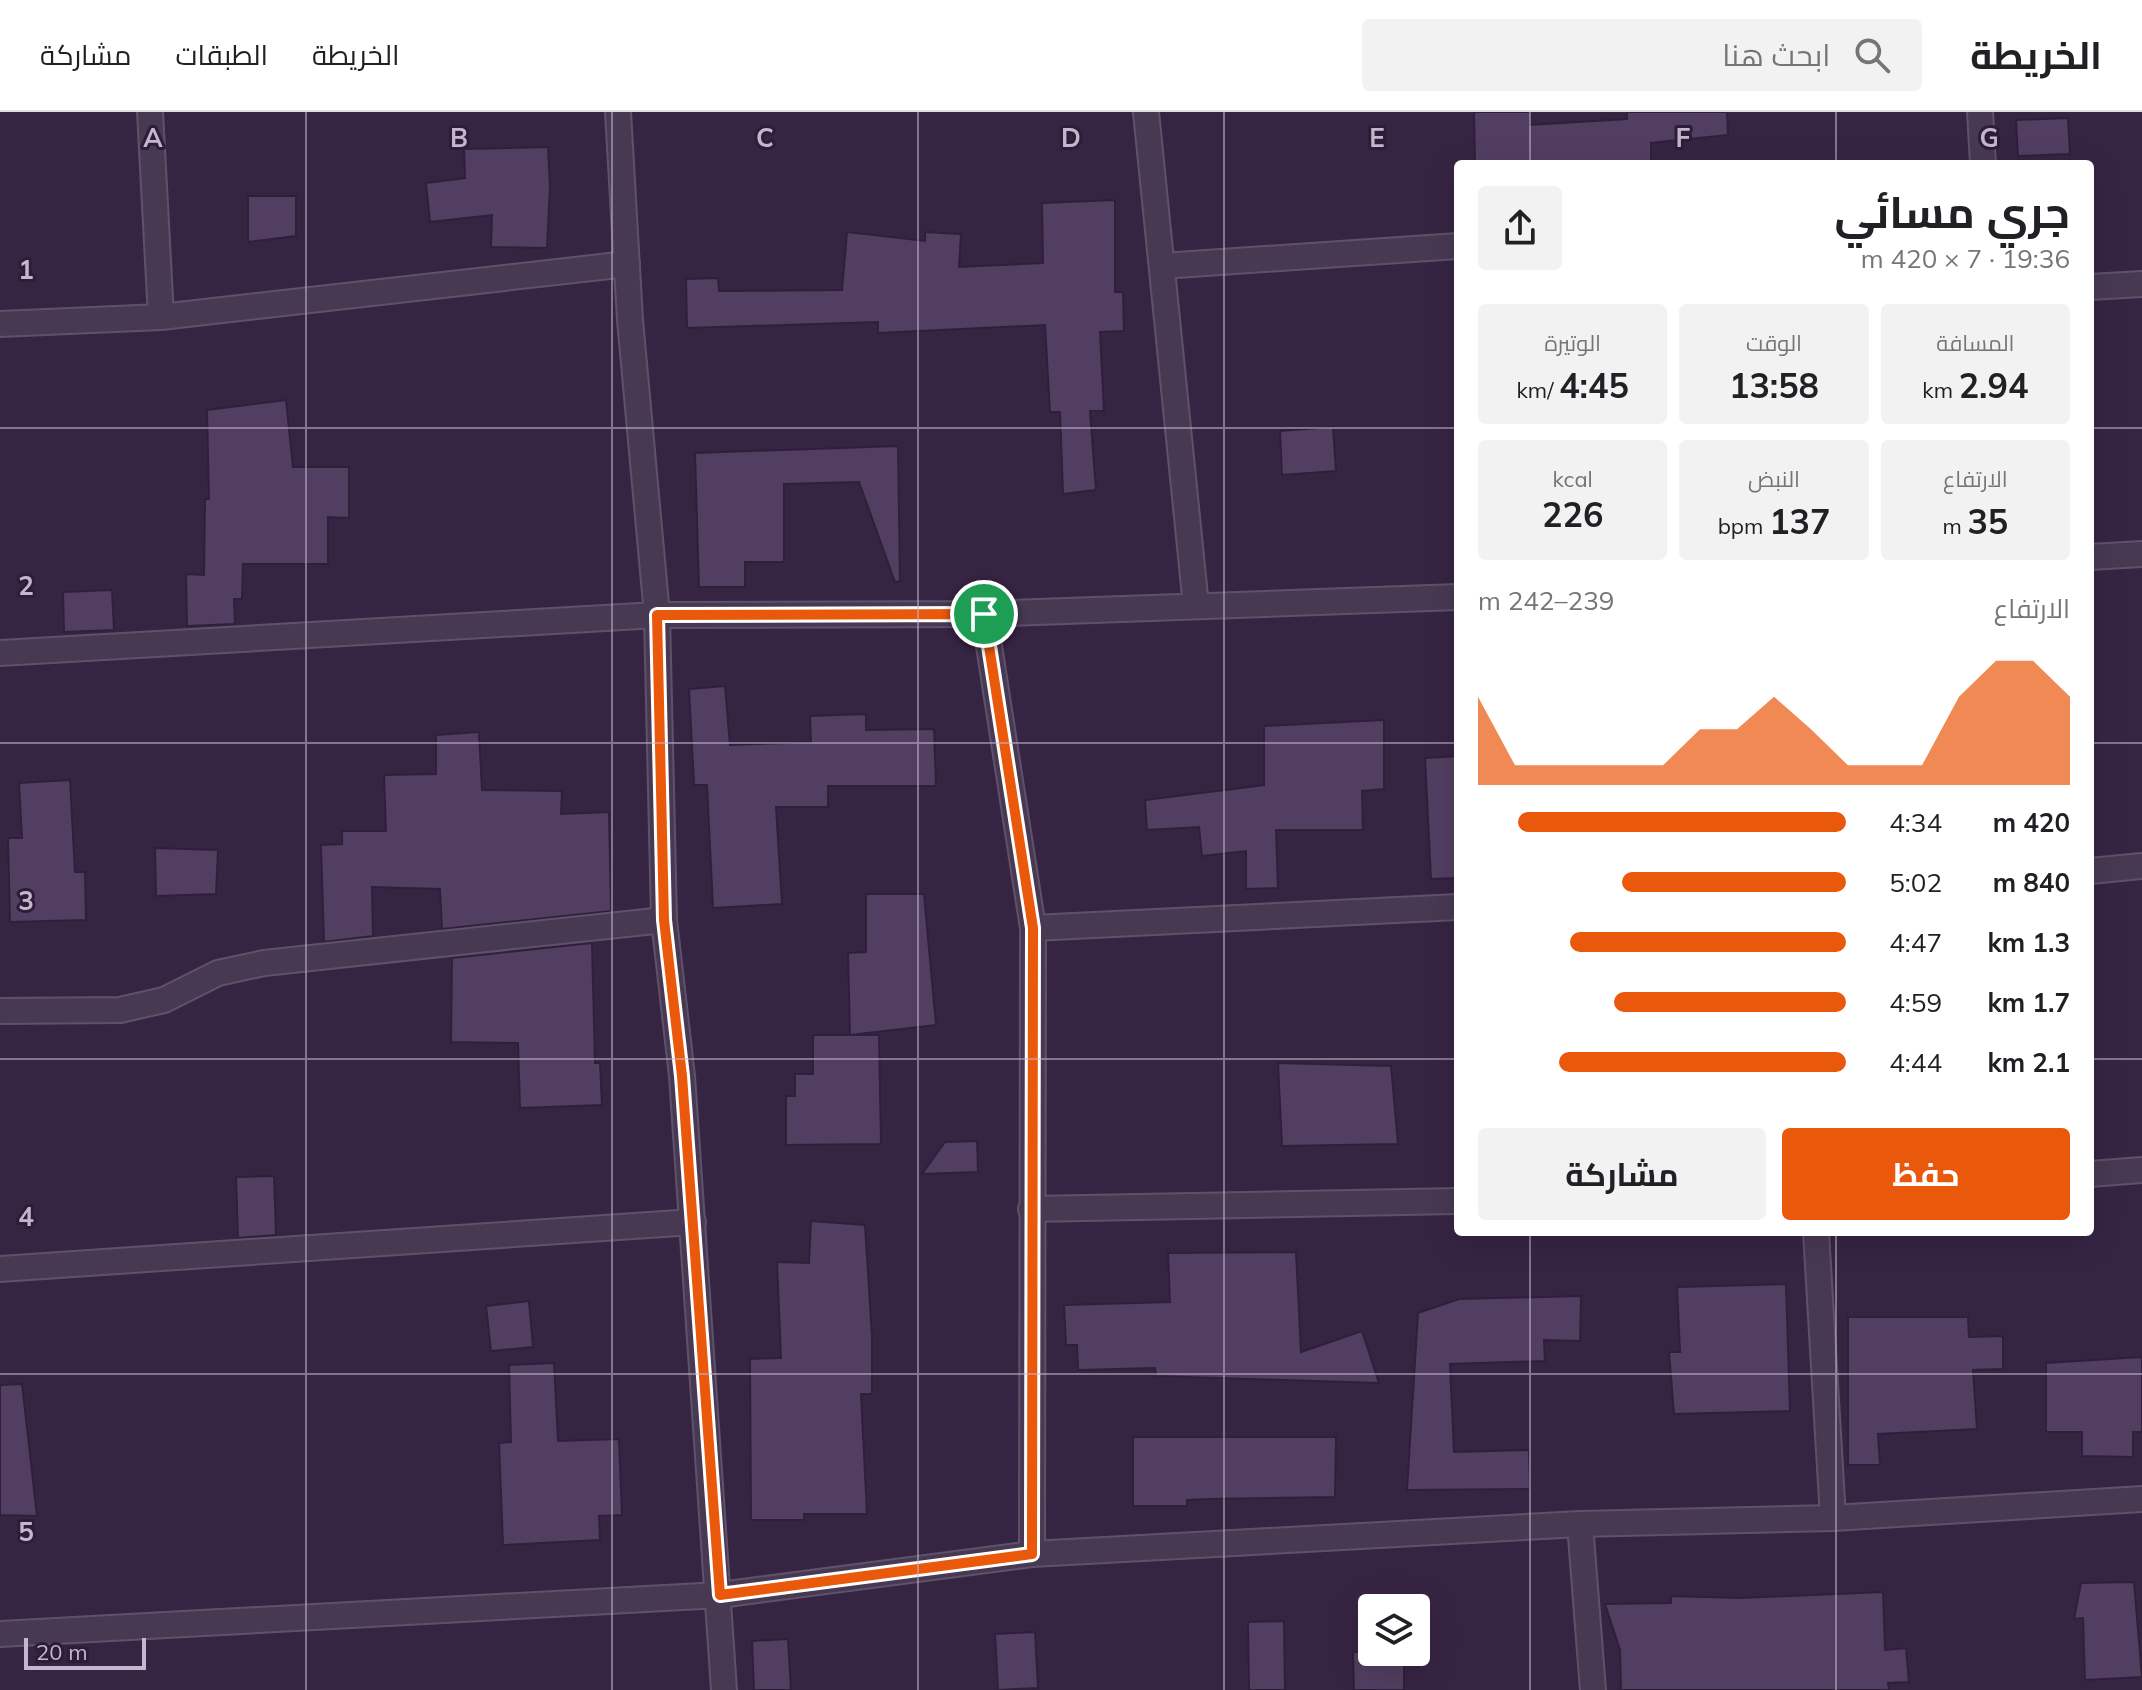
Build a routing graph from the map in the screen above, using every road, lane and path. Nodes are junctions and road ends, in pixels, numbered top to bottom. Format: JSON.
{"nodes":[{"id":1,"x":150,"y":112,"type":"edge"},
{"id":2,"x":618,"y":112,"type":"edge"},
{"id":3,"x":1146,"y":112,"type":"edge"},
{"id":4,"x":1980,"y":112,"type":"edge"},
{"id":5,"x":1983,"y":160,"type":"edge"},
{"id":6,"x":1454,"y":246,"type":"edge"},
{"id":7,"x":627,"y":264,"type":"junction"},
{"id":8,"x":1162,"y":266,"type":"junction"},
{"id":9,"x":2142,"y":284,"type":"edge"},
{"id":10,"x":2094,"y":287,"type":"edge"},
{"id":11,"x":161,"y":317,"type":"junction"},
{"id":12,"x":0,"y":324,"type":"edge"},
{"id":13,"x":2142,"y":554,"type":"edge"},
{"id":14,"x":2094,"y":557,"type":"edge"},
{"id":15,"x":1454,"y":597,"type":"edge"},
{"id":16,"x":1196,"y":606,"type":"junction"},
{"id":17,"x":984,"y":614,"type":"junction"},
{"id":18,"x":657,"y":615,"type":"junction"},
{"id":19,"x":0,"y":653,"type":"edge"},
{"id":20,"x":2142,"y":866,"type":"edge"},
{"id":21,"x":2094,"y":871,"type":"edge"},
{"id":22,"x":1454,"y":907,"type":"edge"},
{"id":23,"x":664,"y":920,"type":"junction"},
{"id":24,"x":1033,"y":928,"type":"junction"},
{"id":25,"x":0,"y":1011,"type":"edge"},
{"id":26,"x":2142,"y":1170,"type":"edge"},
{"id":27,"x":2094,"y":1174,"type":"edge"},
{"id":28,"x":1454,"y":1201,"type":"edge"},
{"id":29,"x":1031,"y":1209,"type":"junction"},
{"id":30,"x":693,"y":1222,"type":"junction"},
{"id":31,"x":1816,"y":1236,"type":"edge"},
{"id":32,"x":0,"y":1269,"type":"edge"},
{"id":33,"x":2142,"y":1499,"type":"edge"},
{"id":34,"x":1833,"y":1518,"type":"junction"},
{"id":35,"x":1580,"y":1524,"type":"junction"},
{"id":36,"x":1032,"y":1554,"type":"junction"},
{"id":37,"x":720,"y":1595,"type":"junction"},
{"id":38,"x":0,"y":1634,"type":"edge"},
{"id":39,"x":724,"y":1690,"type":"edge"},
{"id":40,"x":1593,"y":1690,"type":"edge"}],
"edges":[{"from":1,"to":11,"type":"street"},
{"from":2,"to":7,"type":"street"},
{"from":3,"to":8,"type":"street"},
{"from":4,"to":5,"type":"street"},
{"from":6,"to":8,"type":"street"},
{"from":7,"to":11,"type":"street"},
{"from":7,"to":18,"type":"street"},
{"from":8,"to":16,"type":"street"},
{"from":9,"to":10,"type":"street"},
{"from":11,"to":12,"type":"street"},
{"from":13,"to":14,"type":"street"},
{"from":15,"to":16,"type":"street"},
{"from":16,"to":17,"type":"street"},
{"from":17,"to":18,"type":"street"},
{"from":17,"to":24,"type":"street"},
{"from":18,"to":19,"type":"street"},
{"from":18,"to":23,"type":"street"},
{"from":20,"to":21,"type":"street"},
{"from":22,"to":24,"type":"street"},
{"from":23,"to":25,"type":"street"},
{"from":23,"to":30,"type":"street"},
{"from":24,"to":29,"type":"street"},
{"from":26,"to":27,"type":"street"},
{"from":28,"to":29,"type":"street"},
{"from":29,"to":36,"type":"street"},
{"from":30,"to":32,"type":"street"},
{"from":30,"to":37,"type":"street"},
{"from":31,"to":34,"type":"street"},
{"from":33,"to":34,"type":"street"},
{"from":34,"to":35,"type":"street"},
{"from":35,"to":36,"type":"street"},
{"from":35,"to":40,"type":"street"},
{"from":36,"to":37,"type":"street"},
{"from":37,"to":38,"type":"street"},
{"from":37,"to":39,"type":"street"}]}
